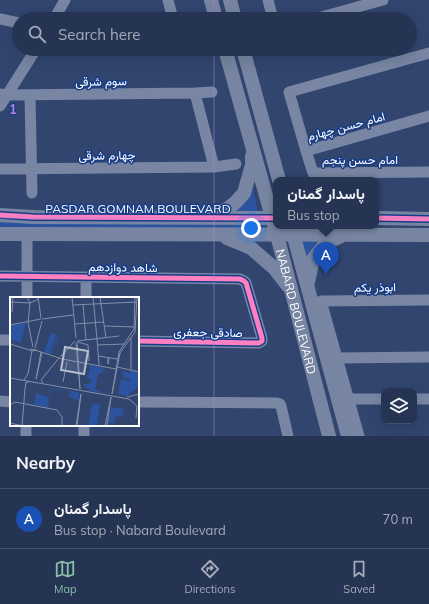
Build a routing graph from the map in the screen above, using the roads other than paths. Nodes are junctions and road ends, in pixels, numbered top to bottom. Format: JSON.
{"nodes":[{"id":1,"x":65,"y":0,"type":"edge"},
{"id":2,"x":168,"y":0,"type":"edge"},
{"id":3,"x":211,"y":0,"type":"edge"},
{"id":4,"x":230,"y":0,"type":"edge"},
{"id":5,"x":268,"y":0,"type":"edge"},
{"id":6,"x":383,"y":0,"type":"edge"},
{"id":7,"x":58,"y":12,"type":"edge"},
{"id":8,"x":171,"y":12,"type":"edge"},
{"id":9,"x":214,"y":12,"type":"edge"},
{"id":10,"x":233,"y":12,"type":"edge"},
{"id":11,"x":271,"y":12,"type":"edge"},
{"id":12,"x":339,"y":12,"type":"edge"},
{"id":13,"x":0,"y":19,"type":"edge"},
{"id":14,"x":12,"y":22,"type":"edge"},
{"id":15,"x":429,"y":53,"type":"edge"},
{"id":16,"x":31,"y":56,"type":"edge"},
{"id":17,"x":227,"y":56,"type":"edge"},
{"id":18,"x":245,"y":56,"type":"edge"},
{"id":19,"x":212,"y":92,"type":"dead end"},
{"id":20,"x":195,"y":93,"type":"junction"},
{"id":21,"x":4,"y":95,"type":"edge"},
{"id":22,"x":30,"y":95,"type":"junction"},
{"id":23,"x":0,"y":106,"type":"edge"},
{"id":24,"x":429,"y":116,"type":"edge"},
{"id":25,"x":252,"y":146,"type":"junction"},
{"id":26,"x":306,"y":152,"type":"junction"},
{"id":27,"x":274,"y":163,"type":"junction"},
{"id":28,"x":236,"y":164,"type":"dead end"},
{"id":29,"x":214,"y":167,"type":"junction"},
{"id":30,"x":0,"y":169,"type":"edge"},
{"id":31,"x":32,"y":169,"type":"junction"},
{"id":32,"x":429,"y":172,"type":"edge"},
{"id":33,"x":278,"y":177,"type":"edge"},
{"id":34,"x":282,"y":177,"type":"edge"},
{"id":35,"x":32,"y":193,"type":"dead end"},
{"id":36,"x":0,"y":215,"type":"edge"},
{"id":37,"x":273,"y":215,"type":"edge"},
{"id":38,"x":207,"y":218,"type":"junction"},
{"id":39,"x":273,"y":218,"type":"edge"},
{"id":40,"x":379,"y":218,"type":"edge"},
{"id":41,"x":429,"y":219,"type":"edge"},
{"id":42,"x":276,"y":229,"type":"edge"},
{"id":43,"x":292,"y":231,"type":"edge"},
{"id":44,"x":0,"y":234,"type":"edge"},
{"id":45,"x":219,"y":235,"type":"junction"},
{"id":46,"x":277,"y":235,"type":"junction"},
{"id":47,"x":342,"y":235,"type":"junction"},
{"id":48,"x":429,"y":235,"type":"edge"},
{"id":49,"x":27,"y":240,"type":"dead end"},
{"id":50,"x":0,"y":276,"type":"edge"},
{"id":51,"x":27,"y":276,"type":"junction"},
{"id":52,"x":86,"y":277,"type":"junction"},
{"id":53,"x":244,"y":280,"type":"joint"},
{"id":54,"x":308,"y":287,"type":"junction"},
{"id":55,"x":291,"y":289,"type":"junction"},
{"id":56,"x":27,"y":297,"type":"edge"},
{"id":57,"x":86,"y":297,"type":"edge"},
{"id":58,"x":429,"y":300,"type":"edge"},
{"id":59,"x":139,"y":341,"type":"edge"},
{"id":60,"x":429,"y":357,"type":"edge"},
{"id":61,"x":337,"y":358,"type":"junction"},
{"id":62,"x":348,"y":399,"type":"junction"},
{"id":63,"x":381,"y":399,"type":"edge"},
{"id":64,"x":417,"y":399,"type":"edge"},
{"id":65,"x":429,"y":399,"type":"edge"},
{"id":66,"x":139,"y":402,"type":"edge"},
{"id":67,"x":288,"y":436,"type":"edge"},
{"id":68,"x":328,"y":436,"type":"edge"},
{"id":69,"x":348,"y":436,"type":"edge"},
{"id":70,"x":359,"y":436,"type":"edge"}],
"edges":[{"from":1,"to":7,"type":"street"},
{"from":2,"to":8,"type":"street"},
{"from":3,"to":9,"type":"main road"},
{"from":4,"to":10,"type":"main road"},
{"from":5,"to":11,"type":"street"},
{"from":6,"to":12,"type":"street"},
{"from":13,"to":14,"type":"street"},
{"from":15,"to":26,"type":"street","name":"امام حسن چهارم"},
{"from":16,"to":21,"type":"street"},
{"from":17,"to":25,"type":"main road","name":"NABARD BOULEVARD"},
{"from":18,"to":27,"type":"main road"},
{"from":19,"to":20,"type":"street","name":"سوم شرقی"},
{"from":20,"to":22,"type":"street","name":"سوم شرقی"},
{"from":20,"to":29,"type":"street"},
{"from":21,"to":22,"type":"street","name":"سوم شرقی"},
{"from":21,"to":23,"type":"street"},
{"from":22,"to":31,"type":"street"},
{"from":24,"to":26,"type":"street","name":"امام حسن چهارم"},
{"from":25,"to":37,"type":"main road","name":"NABARD BOULEVARD"},
{"from":25,"to":38,"type":"main road"},
{"from":26,"to":32,"type":"street","name":"امام حسن پنجم"},
{"from":27,"to":33,"type":"main road"},
{"from":27,"to":34,"type":"main road"},
{"from":28,"to":29,"type":"street","name":"چهارم شرقی"},
{"from":29,"to":31,"type":"street","name":"چهارم شرقی"},
{"from":30,"to":31,"type":"street","name":"چهارم شرقی"},
{"from":31,"to":35,"type":"street"},
{"from":36,"to":38,"type":"main road","name":"PASDAR GOMNAM BOULEVARD"},
{"from":38,"to":39,"type":"main road","name":"PASDAR GOMNAM BOULEVARD"},
{"from":40,"to":41,"type":"main road"},
{"from":42,"to":46,"type":"main road","name":"NABARD BOULEVARD"},
{"from":43,"to":46,"type":"main road"},
{"from":43,"to":47,"type":"main road"},
{"from":43,"to":54,"type":"main road","name":"NABARD BOULEVARD"},
{"from":44,"to":45,"type":"main road"},
{"from":45,"to":46,"type":"main road"},
{"from":45,"to":55,"type":"main road"},
{"from":46,"to":55,"type":"main road","name":"NABARD BOULEVARD"},
{"from":47,"to":48,"type":"main road"},
{"from":47,"to":54,"type":"main road"},
{"from":49,"to":51,"type":"street"},
{"from":50,"to":51,"type":"street","name":"شاهد دوازدهم"},
{"from":51,"to":52,"type":"street","name":"شاهد دوازدهم"},
{"from":51,"to":56,"type":"street"},
{"from":52,"to":53,"type":"street","name":"شاهد دوازدهم"},
{"from":52,"to":57,"type":"street"},
{"from":53,"to":59,"type":"street","name":"صادقی جعفری"},
{"from":54,"to":69,"type":"main road","name":"NABARD BOULEVARD"},
{"from":55,"to":68,"type":"main road","name":"NABARD BOULEVARD"},
{"from":58,"to":61,"type":"street","name":"ابوذر یکم"},
{"from":60,"to":61,"type":"street"},
{"from":61,"to":62,"type":"street"},
{"from":62,"to":63,"type":"street"},
{"from":62,"to":70,"type":"street"},
{"from":64,"to":65,"type":"street"},
{"from":66,"to":67,"type":"street"}]}
